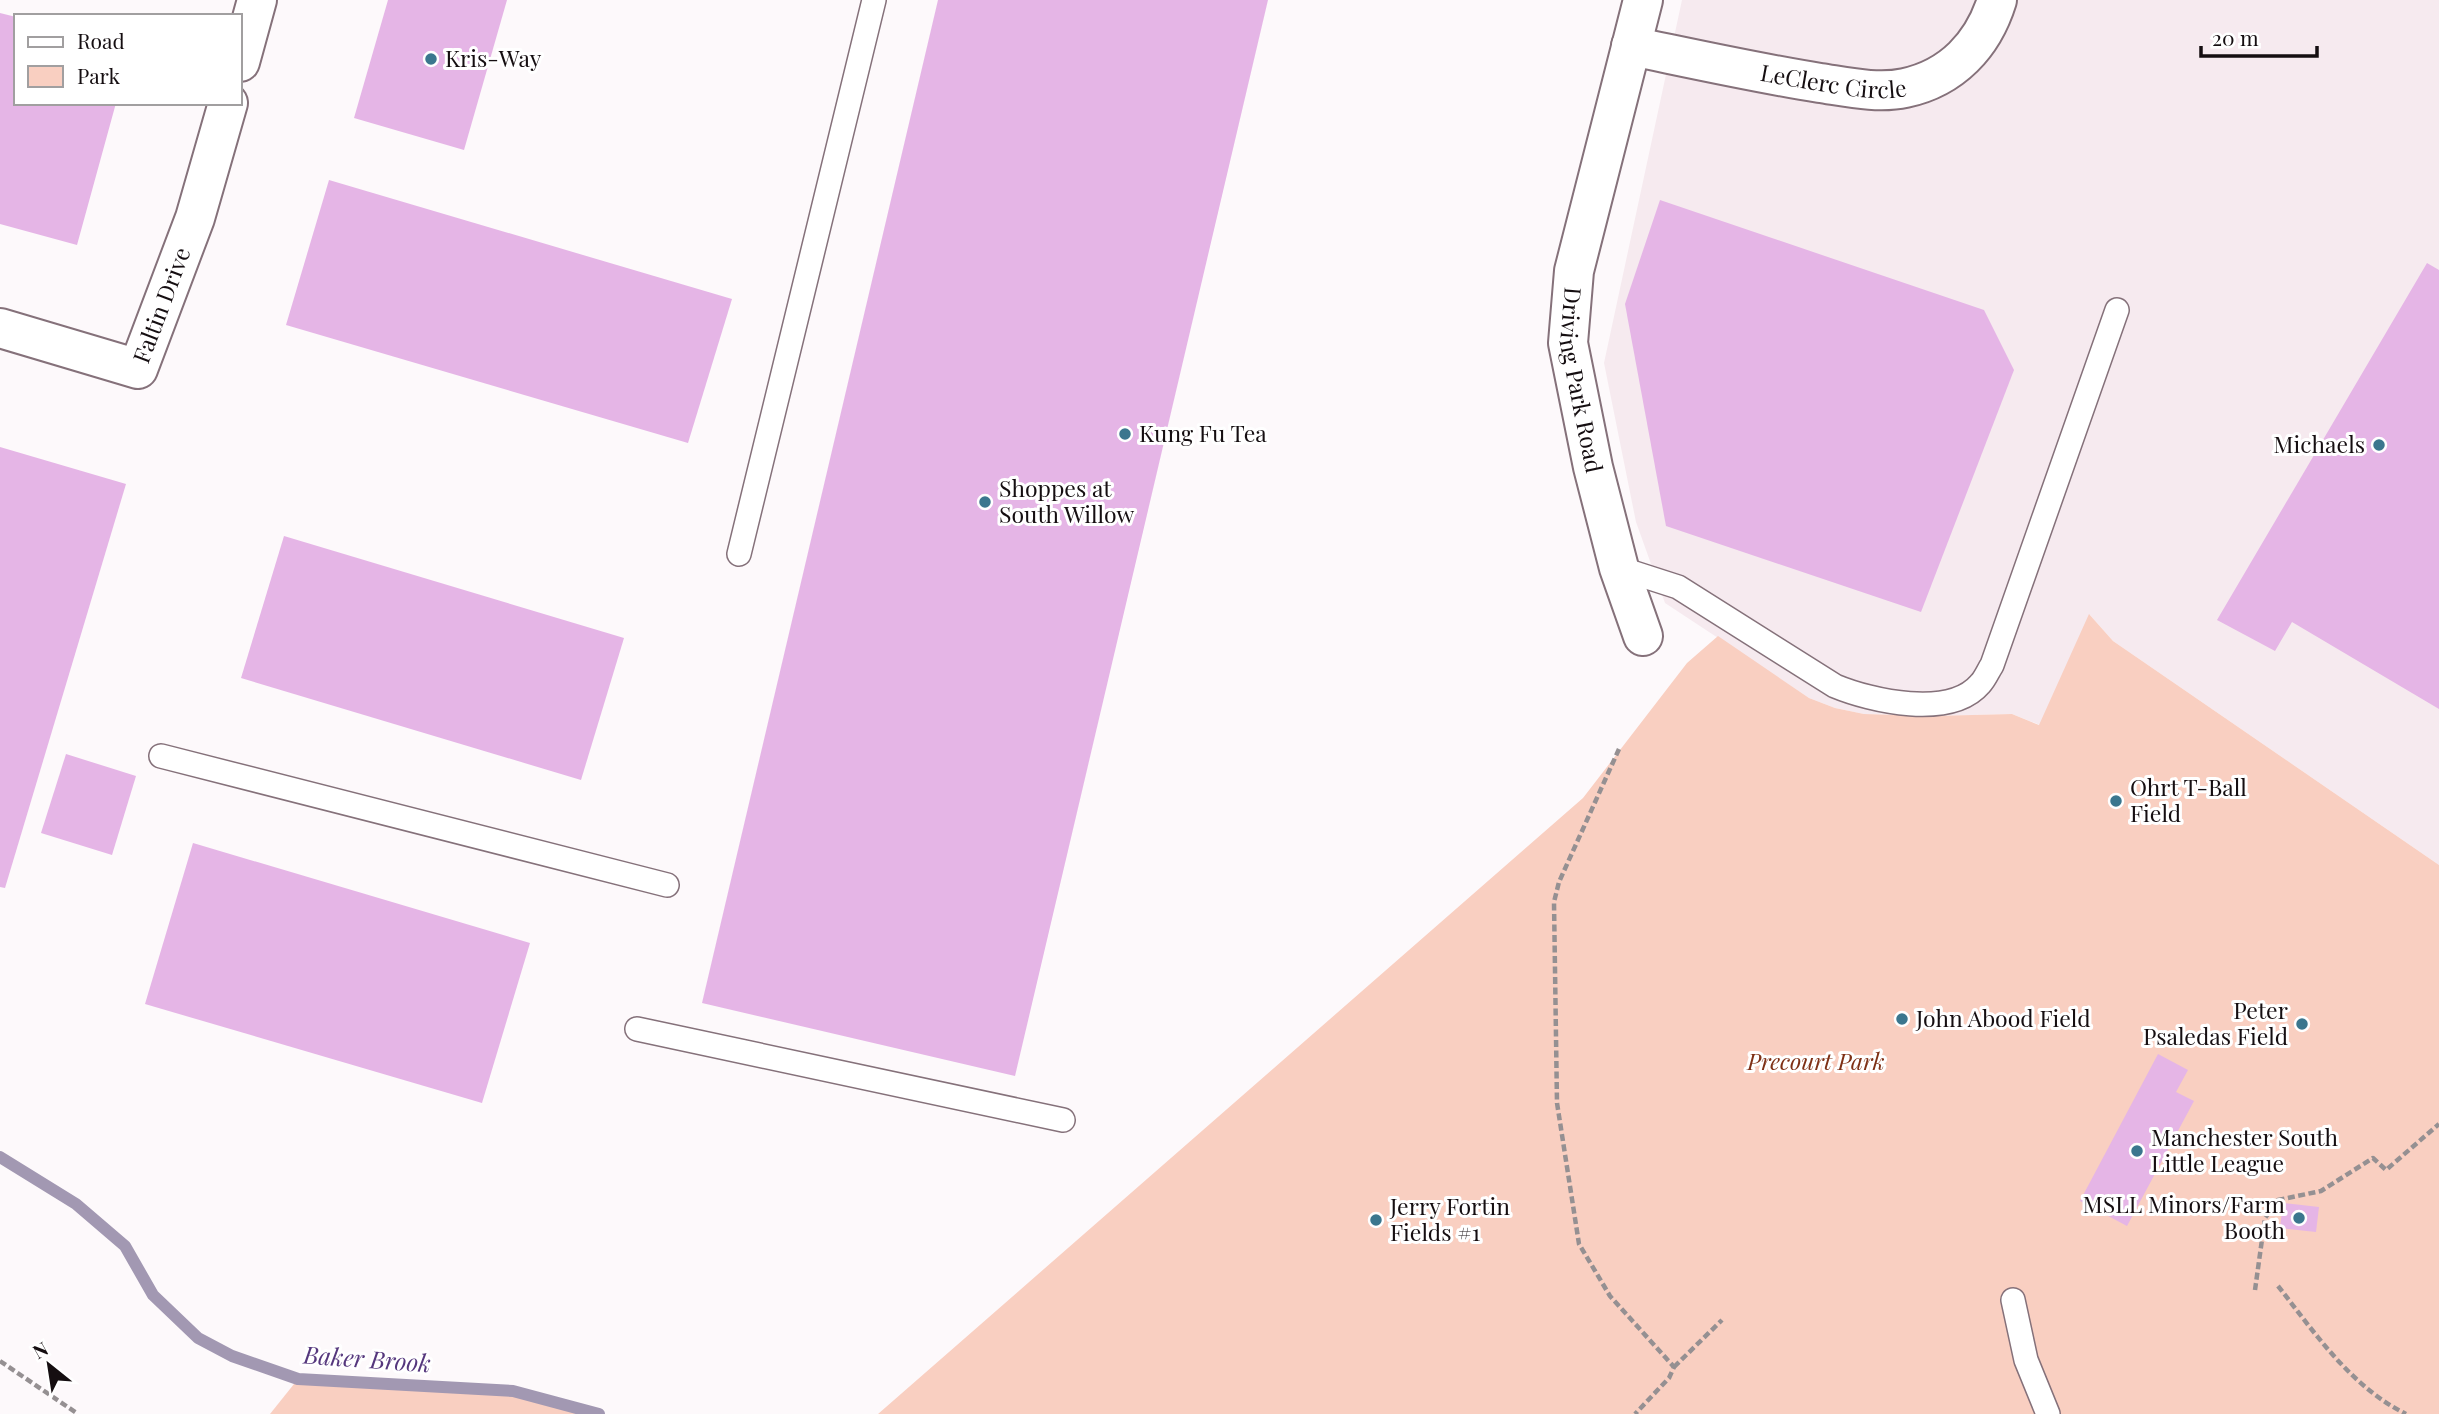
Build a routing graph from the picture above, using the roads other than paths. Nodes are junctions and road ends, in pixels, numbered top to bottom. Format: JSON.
{"nodes":[{"id":1,"x":257,"y":0,"type":"edge"},
{"id":2,"x":873,"y":0,"type":"edge"},
{"id":3,"x":1643,"y":0,"type":"edge"},
{"id":4,"x":1997,"y":0,"type":"edge"},
{"id":5,"x":1631,"y":46,"type":"junction"},
{"id":6,"x":242,"y":55,"type":"edge"},
{"id":7,"x":227,"y":105,"type":"edge"},
{"id":8,"x":2117,"y":310,"type":"dead end"},
{"id":9,"x":0,"y":328,"type":"edge"},
{"id":10,"x":739,"y":554,"type":"dead end"},
{"id":11,"x":1619,"y":568,"type":"junction"},
{"id":12,"x":1643,"y":636,"type":"dead end"},
{"id":13,"x":161,"y":756,"type":"dead end"},
{"id":14,"x":667,"y":886,"type":"dead end"},
{"id":15,"x":636,"y":1029,"type":"dead end"},
{"id":16,"x":1063,"y":1120,"type":"dead end"},
{"id":17,"x":2013,"y":1300,"type":"dead end"},
{"id":18,"x":2048,"y":1414,"type":"edge"}],
"edges":[{"from":1,"to":6,"type":"street"},
{"from":2,"to":10,"type":"lane"},
{"from":3,"to":5,"type":"street","name":"Driving Park Road"},
{"from":4,"to":5,"type":"street","name":"LeClerc Circle"},
{"from":5,"to":11,"type":"street","name":"Driving Park Road"},
{"from":7,"to":9,"type":"street","name":"Faltin Drive"},
{"from":8,"to":11,"type":"lane"},
{"from":11,"to":12,"type":"street","name":"Driving Park Road"},
{"from":13,"to":14,"type":"lane"},
{"from":15,"to":16,"type":"lane"},
{"from":17,"to":18,"type":"lane"}]}
